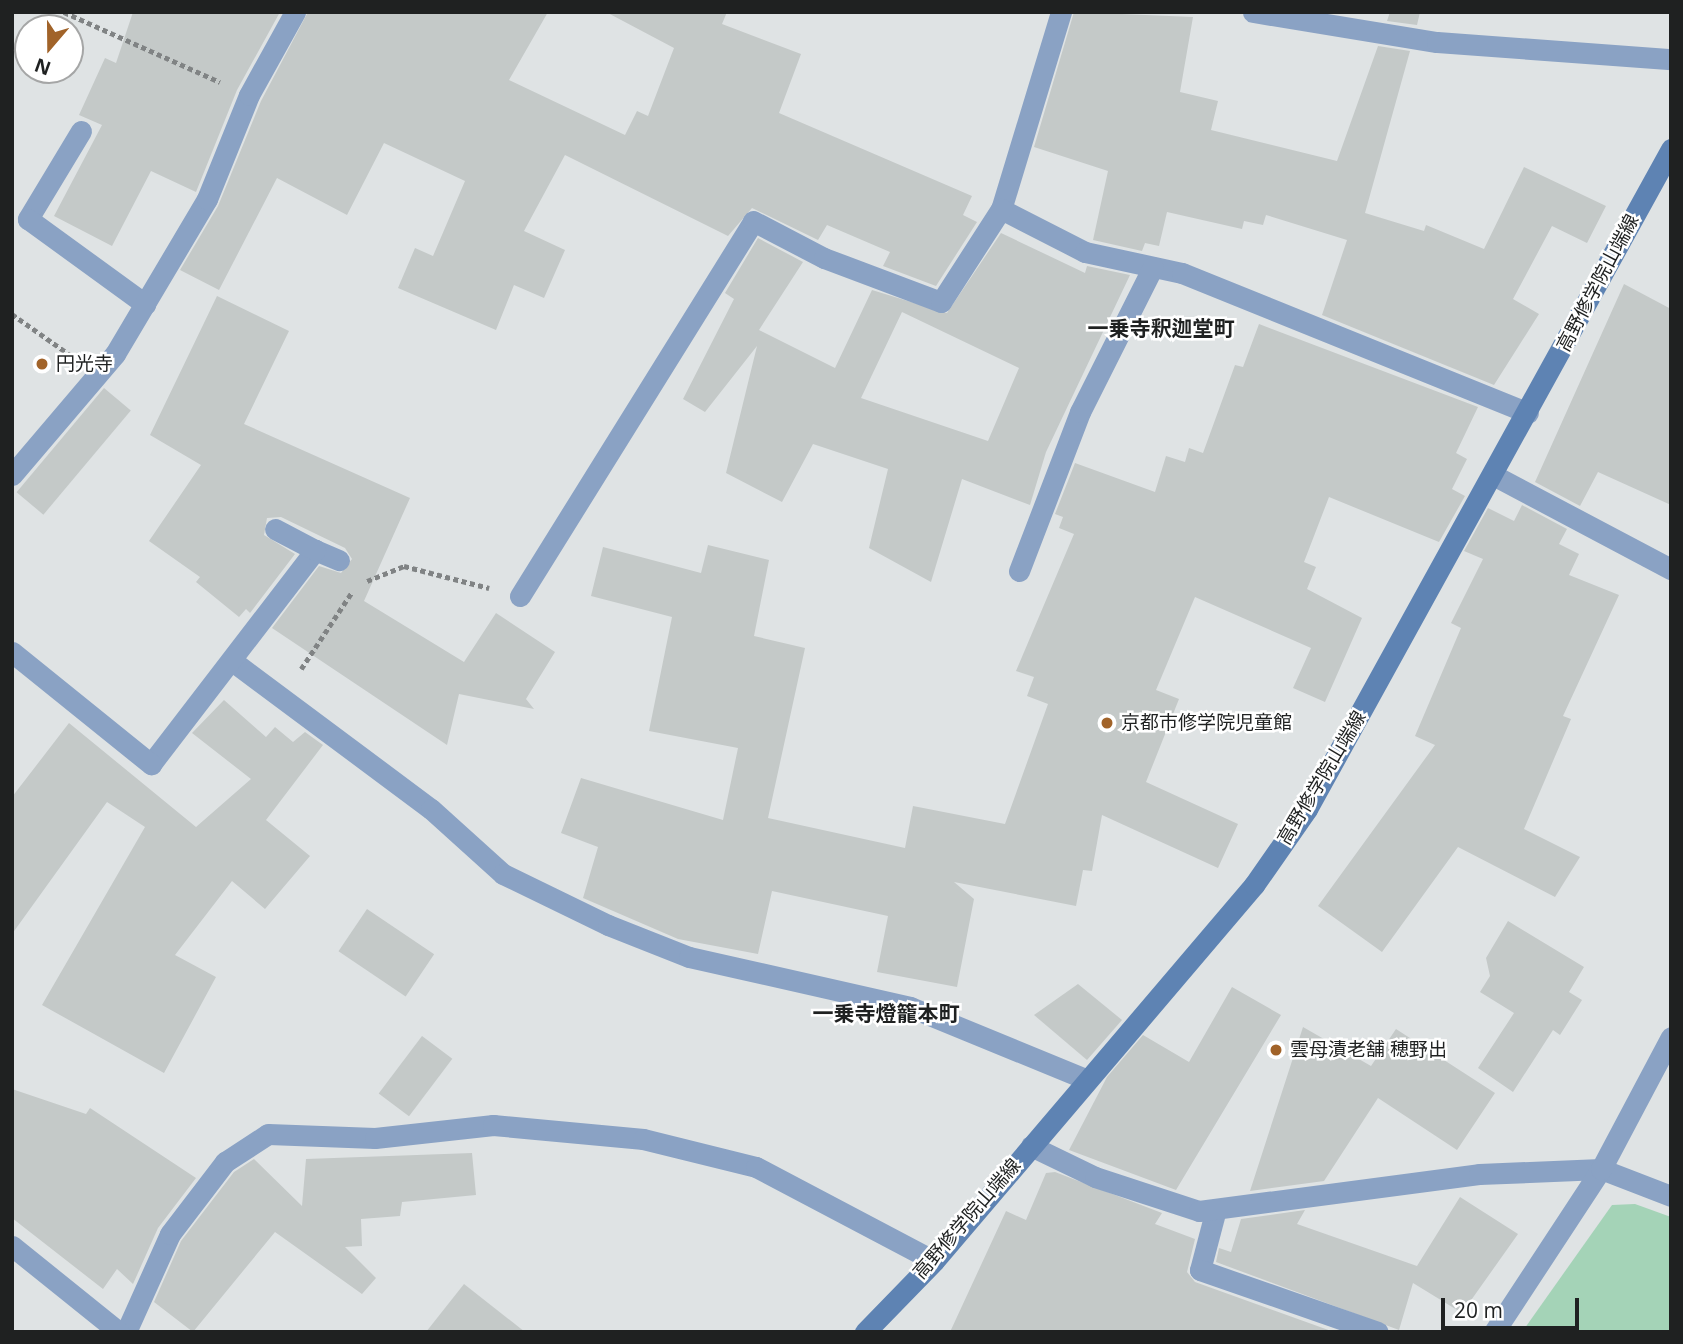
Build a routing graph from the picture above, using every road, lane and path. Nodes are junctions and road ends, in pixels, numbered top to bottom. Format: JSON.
{"nodes":[{"id":1,"x":64,"y":12,"type":"edge"},
{"id":2,"x":295,"y":12,"type":"edge"},
{"id":3,"x":1061,"y":12,"type":"edge"},
{"id":4,"x":1253,"y":12,"type":"edge"},
{"id":5,"x":1671,"y":59,"type":"edge"},
{"id":6,"x":249,"y":95,"type":"junction"},
{"id":7,"x":81,"y":131,"type":"dead end"},
{"id":8,"x":1671,"y":149,"type":"edge"},
{"id":9,"x":1001,"y":209,"type":"junction"},
{"id":10,"x":1153,"y":267,"type":"junction"},
{"id":11,"x":145,"y":304,"type":"junction"},
{"id":12,"x":12,"y":314,"type":"edge"},
{"id":13,"x":98,"y":374,"type":"junction"},
{"id":14,"x":1528,"y":413,"type":"junction"},
{"id":15,"x":12,"y":475,"type":"edge"},
{"id":16,"x":1495,"y":475,"type":"junction"},
{"id":17,"x":275,"y":529,"type":"dead end"},
{"id":18,"x":314,"y":550,"type":"junction"},
{"id":19,"x":339,"y":560,"type":"dead end"},
{"id":20,"x":1671,"y":569,"type":"edge"},
{"id":21,"x":1018,"y":571,"type":"dead end"},
{"id":22,"x":520,"y":596,"type":"joint"},
{"id":23,"x":12,"y":652,"type":"edge"},
{"id":24,"x":234,"y":663,"type":"junction"},
{"id":25,"x":282,"y":698,"type":"junction"},
{"id":26,"x":1671,"y":1037,"type":"edge"},
{"id":27,"x":1088,"y":1080,"type":"junction"},
{"id":28,"x":1031,"y":1146,"type":"junction"},
{"id":29,"x":1601,"y":1169,"type":"junction"},
{"id":30,"x":1671,"y":1196,"type":"edge"},
{"id":31,"x":1216,"y":1209,"type":"junction"},
{"id":32,"x":12,"y":1246,"type":"edge"},
{"id":33,"x":934,"y":1261,"type":"junction"},
{"id":34,"x":120,"y":1332,"type":"edge"},
{"id":35,"x":126,"y":1332,"type":"edge"},
{"id":36,"x":864,"y":1332,"type":"edge"},
{"id":37,"x":1378,"y":1332,"type":"edge"},
{"id":38,"x":1494,"y":1332,"type":"edge"}],
"edges":[{"from":1,"to":6,"type":"path"},
{"from":2,"to":6,"type":"street"},
{"from":3,"to":9,"type":"street"},
{"from":4,"to":5,"type":"street"},
{"from":6,"to":11,"type":"street"},
{"from":7,"to":11,"type":"street"},
{"from":8,"to":14,"type":"main road","name":"高野修学院山端線"},
{"from":9,"to":10,"type":"street"},
{"from":9,"to":22,"type":"street"},
{"from":10,"to":14,"type":"street"},
{"from":10,"to":21,"type":"street"},
{"from":11,"to":13,"type":"street"},
{"from":12,"to":13,"type":"path"},
{"from":13,"to":15,"type":"street"},
{"from":14,"to":16,"type":"main road","name":"高野修学院山端線"},
{"from":16,"to":20,"type":"street"},
{"from":16,"to":27,"type":"main road","name":"高野修学院山端線"},
{"from":17,"to":18,"type":"street"},
{"from":18,"to":19,"type":"street"},
{"from":18,"to":24,"type":"street"},
{"from":22,"to":25,"type":"path"},
{"from":23,"to":24,"type":"street"},
{"from":24,"to":25,"type":"street"},
{"from":25,"to":27,"type":"street"},
{"from":26,"to":29,"type":"street"},
{"from":27,"to":28,"type":"main road","name":"高野修学院山端線"},
{"from":28,"to":31,"type":"street"},
{"from":28,"to":33,"type":"main road","name":"高野修学院山端線"},
{"from":29,"to":30,"type":"street"},
{"from":29,"to":31,"type":"street"},
{"from":29,"to":38,"type":"street"},
{"from":31,"to":37,"type":"street"},
{"from":32,"to":34,"type":"street"},
{"from":33,"to":35,"type":"street"},
{"from":33,"to":36,"type":"main road","name":"高野修学院山端線"}]}
